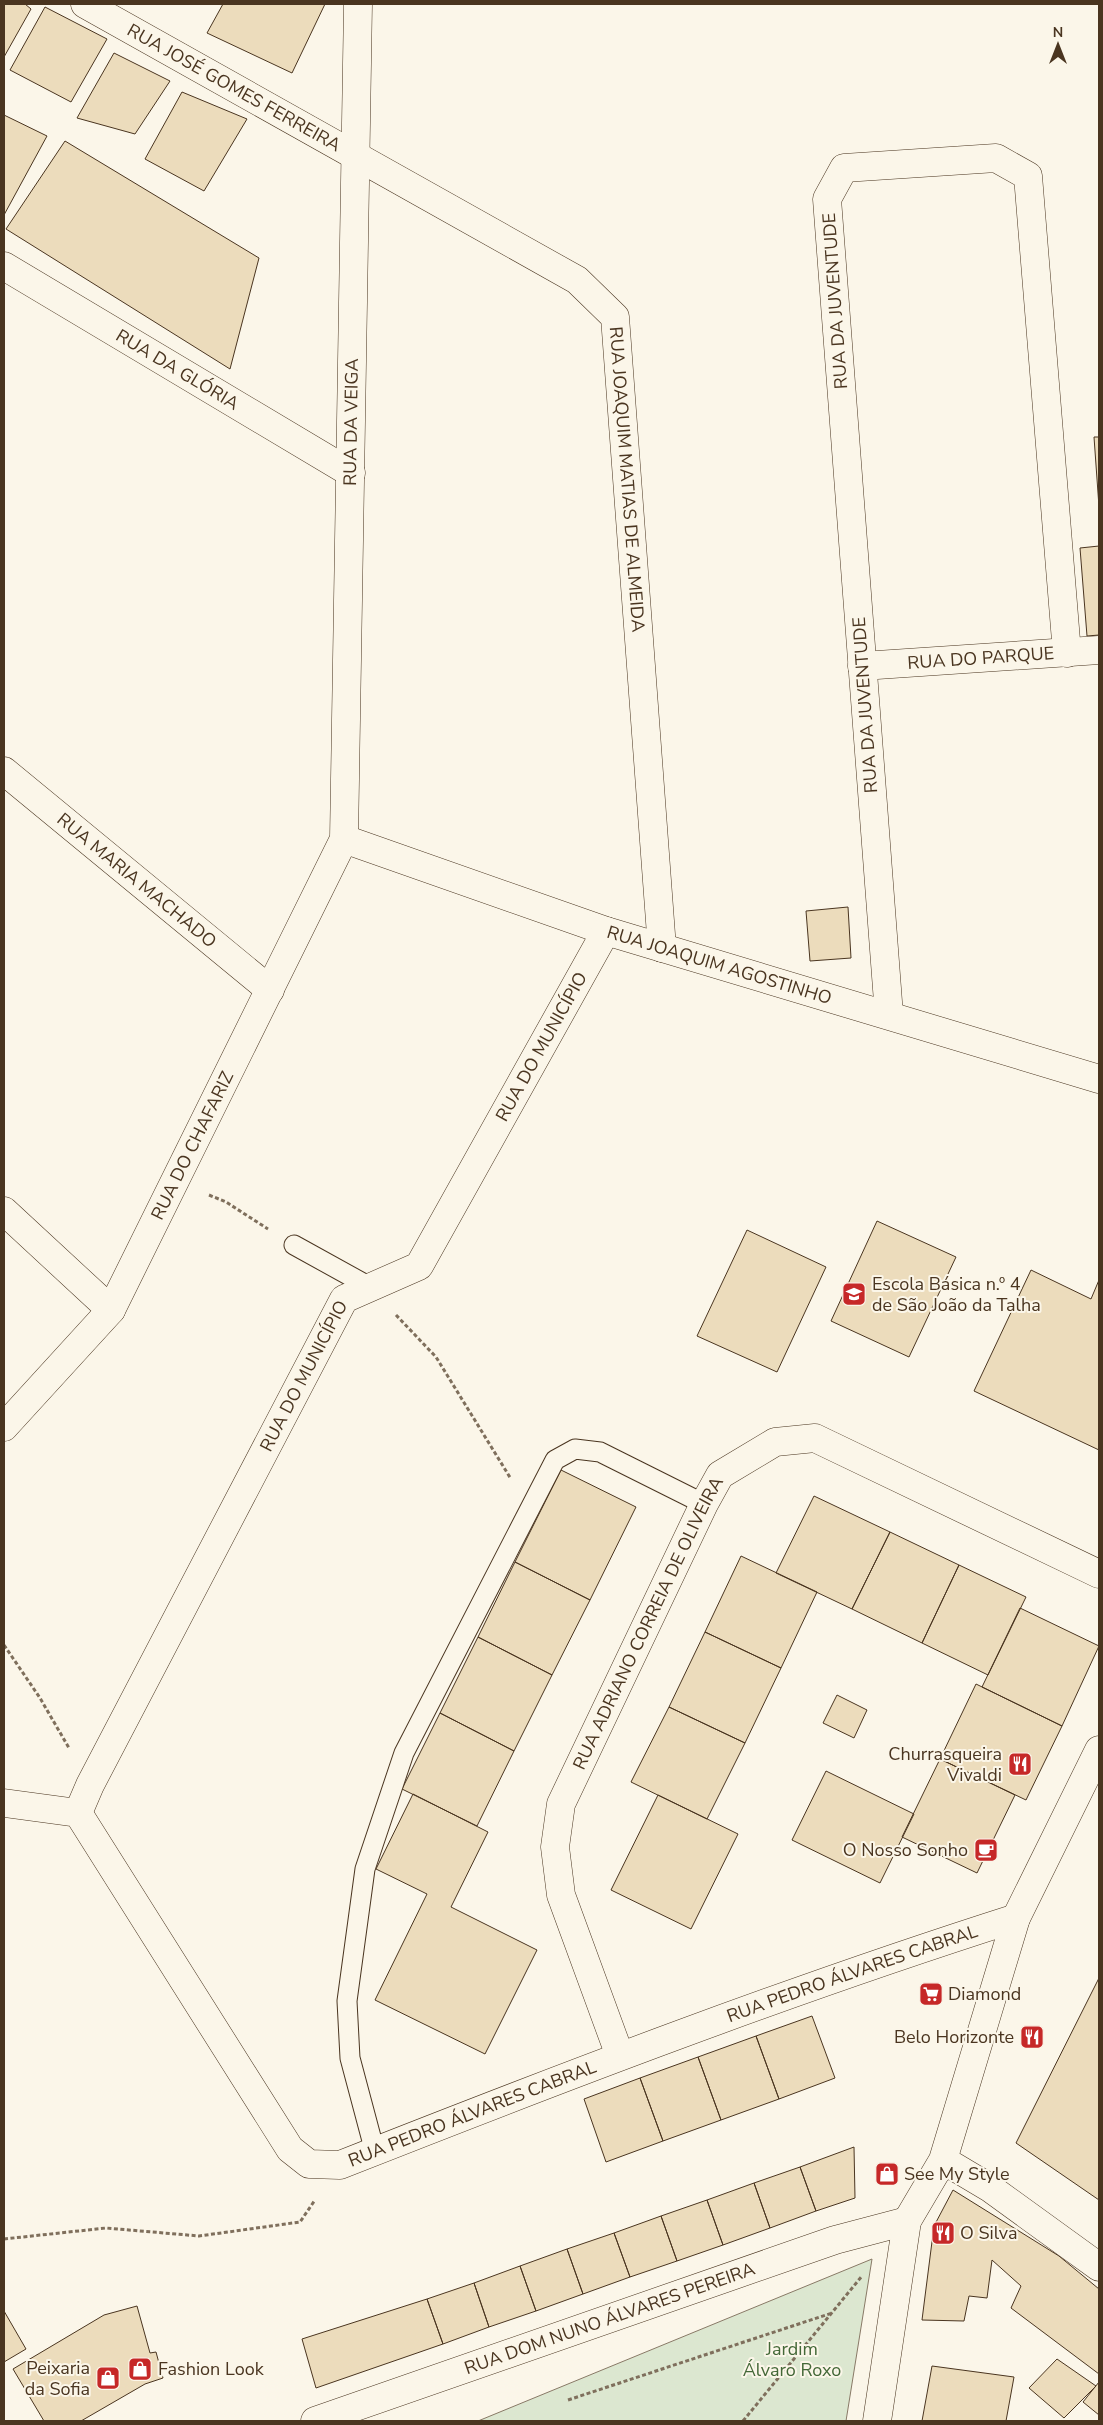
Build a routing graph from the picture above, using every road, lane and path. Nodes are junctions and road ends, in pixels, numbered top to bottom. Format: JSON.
{"nodes":[{"id":1,"x":85,"y":4,"type":"edge"},
{"id":2,"x":358,"y":4,"type":"edge"},
{"id":3,"x":356,"y":158,"type":"junction"},
{"id":4,"x":4,"y":266,"type":"edge"},
{"id":5,"x":351,"y":473,"type":"junction"},
{"id":6,"x":1099,"y":650,"type":"edge"},
{"id":7,"x":1067,"y":653,"type":"junction"},
{"id":8,"x":862,"y":666,"type":"junction"},
{"id":9,"x":4,"y":771,"type":"edge"},
{"id":10,"x":344,"y":839,"type":"junction"},
{"id":11,"x":606,"y":931,"type":"junction"},
{"id":12,"x":662,"y":948,"type":"junction"},
{"id":13,"x":270,"y":990,"type":"junction"},
{"id":14,"x":889,"y":1015,"type":"junction"},
{"id":15,"x":1099,"y":1079,"type":"edge"},
{"id":16,"x":175,"y":1180,"type":"junction"},
{"id":17,"x":4,"y":1211,"type":"edge"},
{"id":18,"x":294,"y":1245,"type":"joint"},
{"id":19,"x":370,"y":1287,"type":"junction"},
{"id":20,"x":110,"y":1310,"type":"junction"},
{"id":21,"x":4,"y":1427,"type":"edge"},
{"id":22,"x":704,"y":1504,"type":"junction"},
{"id":23,"x":530,"y":1509,"type":"junction"},
{"id":24,"x":1099,"y":1574,"type":"edge"},
{"id":25,"x":4,"y":1645,"type":"edge"},
{"id":26,"x":1099,"y":1750,"type":"edge"},
{"id":27,"x":90,"y":1785,"type":"junction"},
{"id":28,"x":4,"y":1803,"type":"edge"},
{"id":29,"x":78,"y":1813,"type":"junction"},
{"id":30,"x":1016,"y":1918,"type":"junction"},
{"id":31,"x":620,"y":2056,"type":"junction"},
{"id":32,"x":375,"y":2152,"type":"junction"},
{"id":33,"x":943,"y":2160,"type":"junction"},
{"id":34,"x":340,"y":2165,"type":"junction"},
{"id":35,"x":907,"y":2221,"type":"junction"},
{"id":36,"x":4,"y":2239,"type":"edge"},
{"id":37,"x":1099,"y":2267,"type":"edge"},
{"id":38,"x":863,"y":2274,"type":"dead end"},
{"id":39,"x":832,"y":2312,"type":"junction"},
{"id":40,"x":568,"y":2400,"type":"dead end"},
{"id":41,"x":315,"y":2421,"type":"edge"},
{"id":42,"x":743,"y":2421,"type":"edge"},
{"id":43,"x":877,"y":2421,"type":"edge"}],
"edges":[{"from":1,"to":3,"type":"street","name":"RUA JOSÉ GOMES FERREIRA"},
{"from":2,"to":3,"type":"street","name":"RUA DA VEIGA"},
{"from":3,"to":5,"type":"street","name":"RUA DA VEIGA"},
{"from":3,"to":12,"type":"street","name":"RUA JOAQUIM MATIAS DE ALMEIDA"},
{"from":4,"to":5,"type":"street","name":"RUA DA GLÓRIA"},
{"from":5,"to":10,"type":"street","name":"RUA DA VEIGA"},
{"from":6,"to":7,"type":"street","name":"RUA DO PARQUE"},
{"from":7,"to":8,"type":"street","name":"RUA DO PARQUE"},
{"from":7,"to":8,"type":"street","name":"RUA DA JUVENTUDE"},
{"from":8,"to":14,"type":"street","name":"RUA DA JUVENTUDE"},
{"from":9,"to":13,"type":"street","name":"RUA MARIA MACHADO"},
{"from":10,"to":11,"type":"street","name":"RUA JOAQUIM AGOSTINHO"},
{"from":10,"to":13,"type":"street","name":"RUA DO CHAFARIZ"},
{"from":11,"to":12,"type":"street","name":"RUA JOAQUIM AGOSTINHO"},
{"from":11,"to":19,"type":"street","name":"RUA DO MUNICÍPIO"},
{"from":12,"to":14,"type":"street","name":"RUA JOAQUIM AGOSTINHO"},
{"from":13,"to":16,"type":"street","name":"RUA DO CHAFARIZ"},
{"from":14,"to":15,"type":"street","name":"RUA JOAQUIM AGOSTINHO"},
{"from":16,"to":18,"type":"path"},
{"from":16,"to":20,"type":"street","name":"RUA DO CHAFARIZ"},
{"from":17,"to":20,"type":"street"},
{"from":18,"to":19,"type":"lane"},
{"from":19,"to":23,"type":"path"},
{"from":19,"to":27,"type":"street","name":"RUA DO MUNICÍPIO"},
{"from":20,"to":21,"type":"street","name":"RUA DO CHAFARIZ"},
{"from":22,"to":23,"type":"lane"},
{"from":22,"to":24,"type":"street","name":"RUA ADRIANO CORREIA DE OLIVEIRA"},
{"from":22,"to":31,"type":"street","name":"RUA ADRIANO CORREIA DE OLIVEIRA"},
{"from":23,"to":32,"type":"lane"},
{"from":25,"to":27,"type":"path"},
{"from":26,"to":30,"type":"street"},
{"from":27,"to":29,"type":"street","name":"RUA DO MUNICÍPIO"},
{"from":28,"to":29,"type":"street"},
{"from":29,"to":34,"type":"street","name":"RUA PEDRO ÁLVARES CABRAL"},
{"from":30,"to":31,"type":"street","name":"RUA PEDRO ÁLVARES CABRAL"},
{"from":30,"to":33,"type":"street"},
{"from":31,"to":32,"type":"street","name":"RUA PEDRO ÁLVARES CABRAL"},
{"from":32,"to":34,"type":"street","name":"RUA PEDRO ÁLVARES CABRAL"},
{"from":33,"to":35,"type":"street"},
{"from":33,"to":37,"type":"street"},
{"from":34,"to":36,"type":"path"},
{"from":35,"to":41,"type":"street","name":"RUA DOM NUNO ÁLVARES PEREIRA"},
{"from":35,"to":43,"type":"street"},
{"from":38,"to":39,"type":"path"},
{"from":39,"to":40,"type":"path"},
{"from":39,"to":42,"type":"path"}]}
